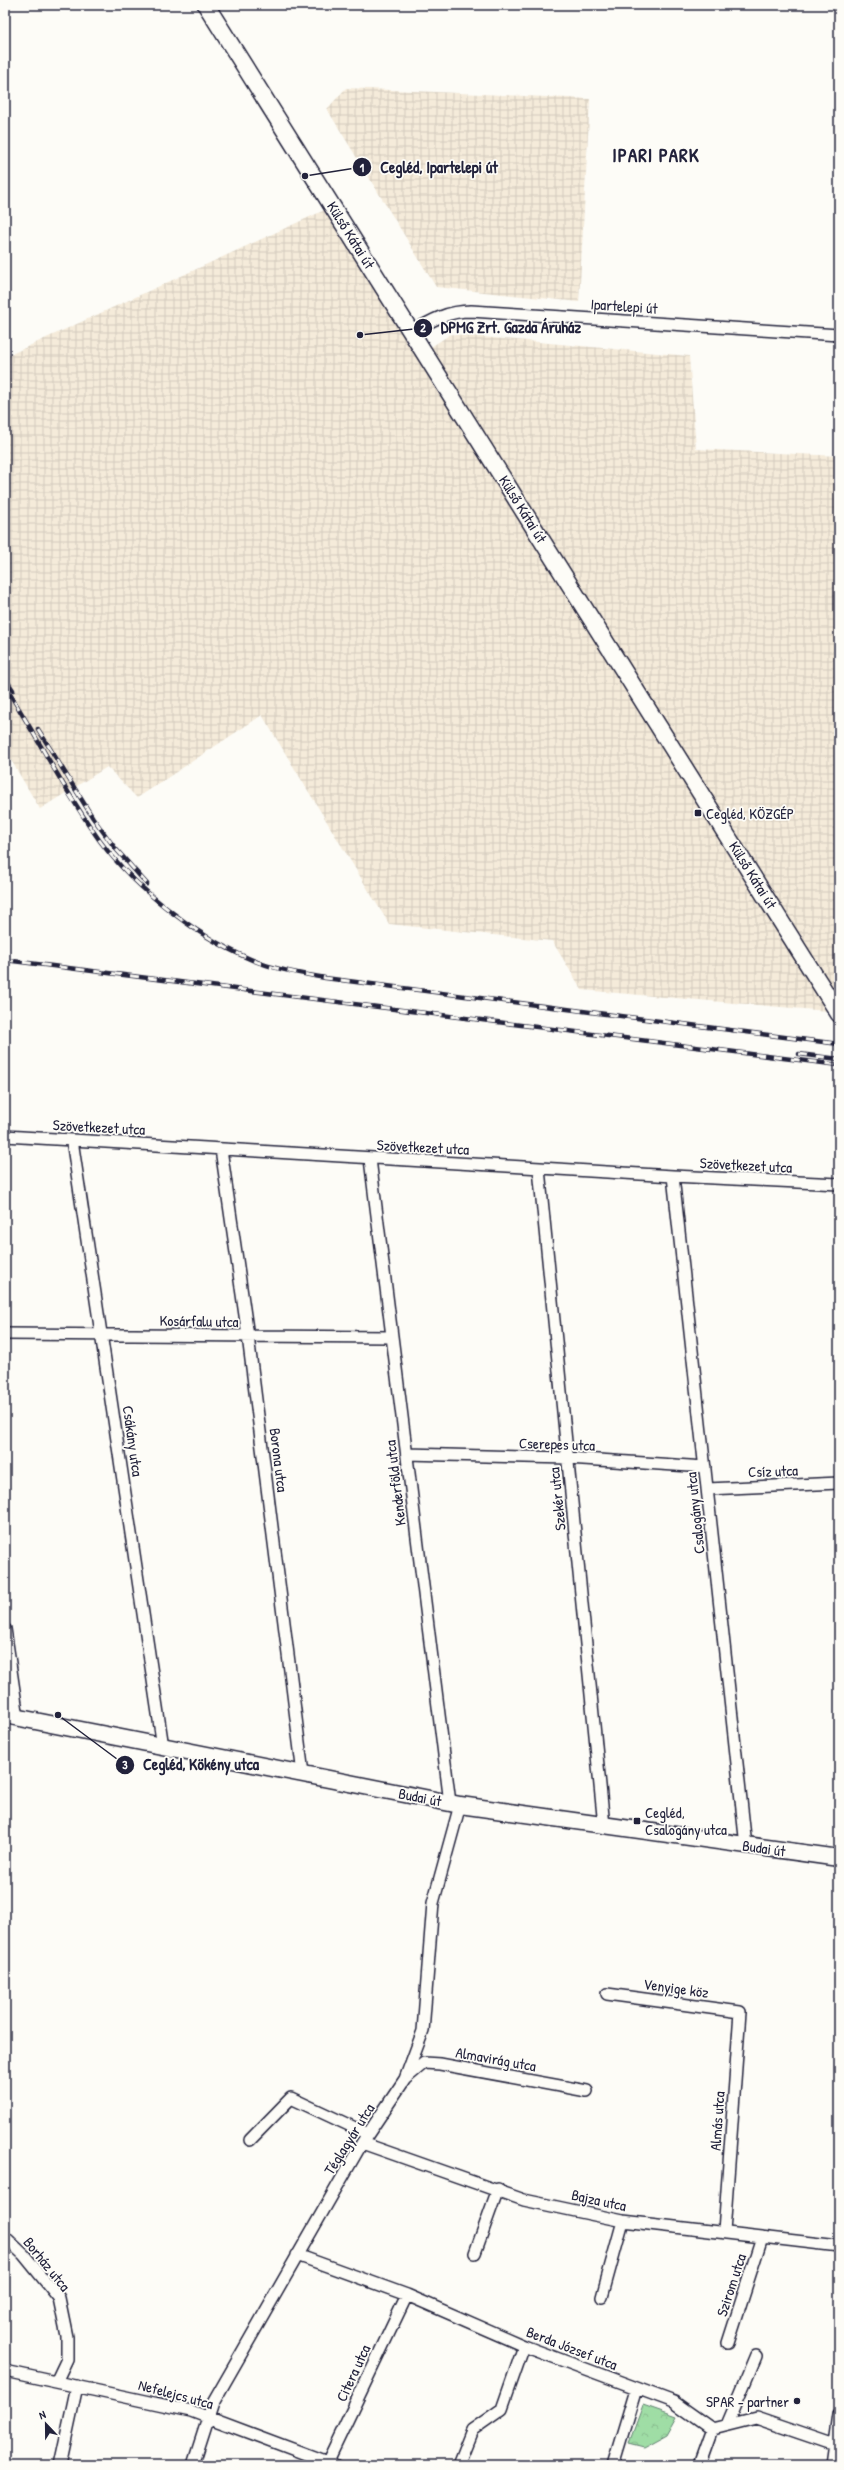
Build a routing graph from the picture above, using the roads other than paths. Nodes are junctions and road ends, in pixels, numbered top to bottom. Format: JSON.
{"nodes":[{"id":1,"x":206,"y":5,"type":"edge"},
{"id":2,"x":412,"y":332,"type":"junction"},
{"id":3,"x":839,"y":335,"type":"edge"},
{"id":4,"x":839,"y":1014,"type":"edge"},
{"id":5,"x":5,"y":1136,"type":"edge"},
{"id":6,"x":72,"y":1140,"type":"junction"},
{"id":7,"x":221,"y":1149,"type":"junction"},
{"id":8,"x":370,"y":1159,"type":"junction"},
{"id":9,"x":540,"y":1168,"type":"junction"},
{"id":10,"x":673,"y":1176,"type":"junction"},
{"id":11,"x":839,"y":1184,"type":"edge"},
{"id":12,"x":5,"y":1334,"type":"edge"},
{"id":13,"x":102,"y":1334,"type":"junction"},
{"id":14,"x":248,"y":1336,"type":"junction"},
{"id":15,"x":392,"y":1337,"type":"junction"},
{"id":16,"x":407,"y":1454,"type":"junction"},
{"id":17,"x":568,"y":1458,"type":"junction"},
{"id":18,"x":705,"y":1467,"type":"junction"},
{"id":19,"x":839,"y":1483,"type":"edge"},
{"id":20,"x":707,"y":1489,"type":"junction"},
{"id":21,"x":5,"y":1630,"type":"edge"},
{"id":22,"x":12,"y":1716,"type":"edge"},
{"id":23,"x":163,"y":1747,"type":"junction"},
{"id":24,"x":303,"y":1774,"type":"junction"},
{"id":25,"x":455,"y":1804,"type":"junction"},
{"id":26,"x":604,"y":1826,"type":"junction"},
{"id":27,"x":746,"y":1846,"type":"junction"},
{"id":28,"x":839,"y":1858,"type":"edge"},
{"id":29,"x":607,"y":1994,"type":"dead end"},
{"id":30,"x":740,"y":2012,"type":"joint"},
{"id":31,"x":405,"y":2079,"type":"junction"},
{"id":32,"x":587,"y":2091,"type":"dead end"},
{"id":33,"x":365,"y":2139,"type":"junction"},
{"id":34,"x":250,"y":2140,"type":"dead end"},
{"id":35,"x":498,"y":2189,"type":"junction"},
{"id":36,"x":623,"y":2221,"type":"junction"},
{"id":37,"x":724,"y":2232,"type":"junction"},
{"id":38,"x":5,"y":2237,"type":"edge"},
{"id":39,"x":762,"y":2237,"type":"junction"},
{"id":40,"x":839,"y":2246,"type":"edge"},
{"id":41,"x":475,"y":2253,"type":"dead end"},
{"id":42,"x":297,"y":2255,"type":"junction"},
{"id":43,"x":406,"y":2295,"type":"junction"},
{"id":44,"x":602,"y":2297,"type":"dead end"},
{"id":45,"x":728,"y":2343,"type":"dead end"},
{"id":46,"x":524,"y":2346,"type":"junction"},
{"id":47,"x":756,"y":2356,"type":"dead end"},
{"id":48,"x":5,"y":2370,"type":"edge"},
{"id":49,"x":56,"y":2382,"type":"junction"},
{"id":50,"x":77,"y":2386,"type":"junction"},
{"id":51,"x":636,"y":2389,"type":"junction"},
{"id":52,"x":839,"y":2416,"type":"edge"},
{"id":53,"x":208,"y":2417,"type":"junction"},
{"id":54,"x":727,"y":2425,"type":"junction"},
{"id":55,"x":712,"y":2428,"type":"junction"},
{"id":56,"x":835,"y":2445,"type":"junction"},
{"id":57,"x":330,"y":2464,"type":"edge"},
{"id":58,"x":60,"y":2465,"type":"edge"},
{"id":59,"x":193,"y":2465,"type":"edge"},
{"id":60,"x":458,"y":2465,"type":"edge"},
{"id":61,"x":613,"y":2465,"type":"edge"},
{"id":62,"x":699,"y":2465,"type":"edge"},
{"id":63,"x":832,"y":2465,"type":"edge"}],
"edges":[{"from":1,"to":2,"type":"main road","name":"Külső Kátai út"},
{"from":2,"to":3,"type":"street","name":"Ipartelepi út"},
{"from":2,"to":4,"type":"main road","name":"Külső Kátai út"},
{"from":5,"to":6,"type":"street","name":"Szövetkezet utca"},
{"from":6,"to":7,"type":"street","name":"Szövetkezet utca"},
{"from":6,"to":13,"type":"street","name":"Csákány utca"},
{"from":7,"to":8,"type":"street","name":"Szövetkezet utca"},
{"from":7,"to":14,"type":"street","name":"Borona utca"},
{"from":8,"to":9,"type":"street","name":"Szövetkezet utca"},
{"from":8,"to":15,"type":"street","name":"Kenderföld utca"},
{"from":9,"to":10,"type":"street","name":"Szövetkezet utca"},
{"from":9,"to":17,"type":"street","name":"Szekér utca"},
{"from":10,"to":11,"type":"street","name":"Szövetkezet utca"},
{"from":10,"to":18,"type":"street","name":"Csalogány utca"},
{"from":12,"to":13,"type":"street","name":"Kosárfalu utca"},
{"from":13,"to":14,"type":"street","name":"Kosárfalu utca"},
{"from":13,"to":23,"type":"street","name":"Csákány utca"},
{"from":14,"to":15,"type":"street","name":"Kosárfalu utca"},
{"from":14,"to":24,"type":"street","name":"Borona utca"},
{"from":15,"to":16,"type":"street","name":"Kenderföld utca"},
{"from":16,"to":17,"type":"street","name":"Cserepes utca"},
{"from":16,"to":25,"type":"street","name":"Kenderföld utca"},
{"from":17,"to":18,"type":"street","name":"Cserepes utca"},
{"from":17,"to":26,"type":"street","name":"Szekér utca"},
{"from":18,"to":20,"type":"street","name":"Csalogány utca"},
{"from":19,"to":20,"type":"street","name":"Csíz utca"},
{"from":20,"to":27,"type":"street","name":"Csalogány utca"},
{"from":21,"to":22,"type":"street"},
{"from":22,"to":23,"type":"main road","name":"Budai út"},
{"from":23,"to":24,"type":"main road","name":"Budai út"},
{"from":24,"to":25,"type":"main road","name":"Budai út"},
{"from":25,"to":26,"type":"main road","name":"Budai út"},
{"from":25,"to":31,"type":"street","name":"Téglagyár utca"},
{"from":26,"to":27,"type":"main road","name":"Budai út"},
{"from":27,"to":28,"type":"main road","name":"Budai út"},
{"from":29,"to":30,"type":"street","name":"Venyige köz"},
{"from":30,"to":37,"type":"street","name":"Almás utca"},
{"from":31,"to":32,"type":"street","name":"Almavirág utca"},
{"from":31,"to":33,"type":"street","name":"Téglagyár utca"},
{"from":33,"to":34,"type":"street","name":"Bajza utca"},
{"from":33,"to":35,"type":"street","name":"Bajza utca"},
{"from":33,"to":42,"type":"street","name":"Téglagyár utca"},
{"from":35,"to":36,"type":"street","name":"Bajza utca"},
{"from":35,"to":41,"type":"street"},
{"from":36,"to":37,"type":"street","name":"Bajza utca"},
{"from":36,"to":44,"type":"street"},
{"from":37,"to":39,"type":"street","name":"Bajza utca"},
{"from":38,"to":49,"type":"street","name":"Borház utca"},
{"from":39,"to":40,"type":"street","name":"Bajza utca"},
{"from":39,"to":45,"type":"street","name":"Szirom utca"},
{"from":42,"to":43,"type":"street","name":"Berda József utca"},
{"from":42,"to":53,"type":"street","name":"Téglagyár utca"},
{"from":43,"to":46,"type":"street","name":"Berda József utca"},
{"from":43,"to":57,"type":"street","name":"Citera utca"},
{"from":46,"to":51,"type":"street","name":"Berda József utca"},
{"from":46,"to":60,"type":"street"},
{"from":47,"to":54,"type":"street"},
{"from":48,"to":49,"type":"street","name":"Nefelejcs utca"},
{"from":49,"to":50,"type":"street","name":"Nefelejcs utca"},
{"from":50,"to":53,"type":"street","name":"Nefelejcs utca"},
{"from":50,"to":58,"type":"street"},
{"from":51,"to":55,"type":"street","name":"Berda József utca"},
{"from":51,"to":61,"type":"street"},
{"from":52,"to":56,"type":"street"},
{"from":53,"to":57,"type":"street","name":"Nefelejcs utca"},
{"from":53,"to":59,"type":"street","name":"Téglagyár utca"},
{"from":54,"to":55,"type":"street"},
{"from":54,"to":56,"type":"street"},
{"from":55,"to":62,"type":"street"},
{"from":56,"to":63,"type":"street"}]}
